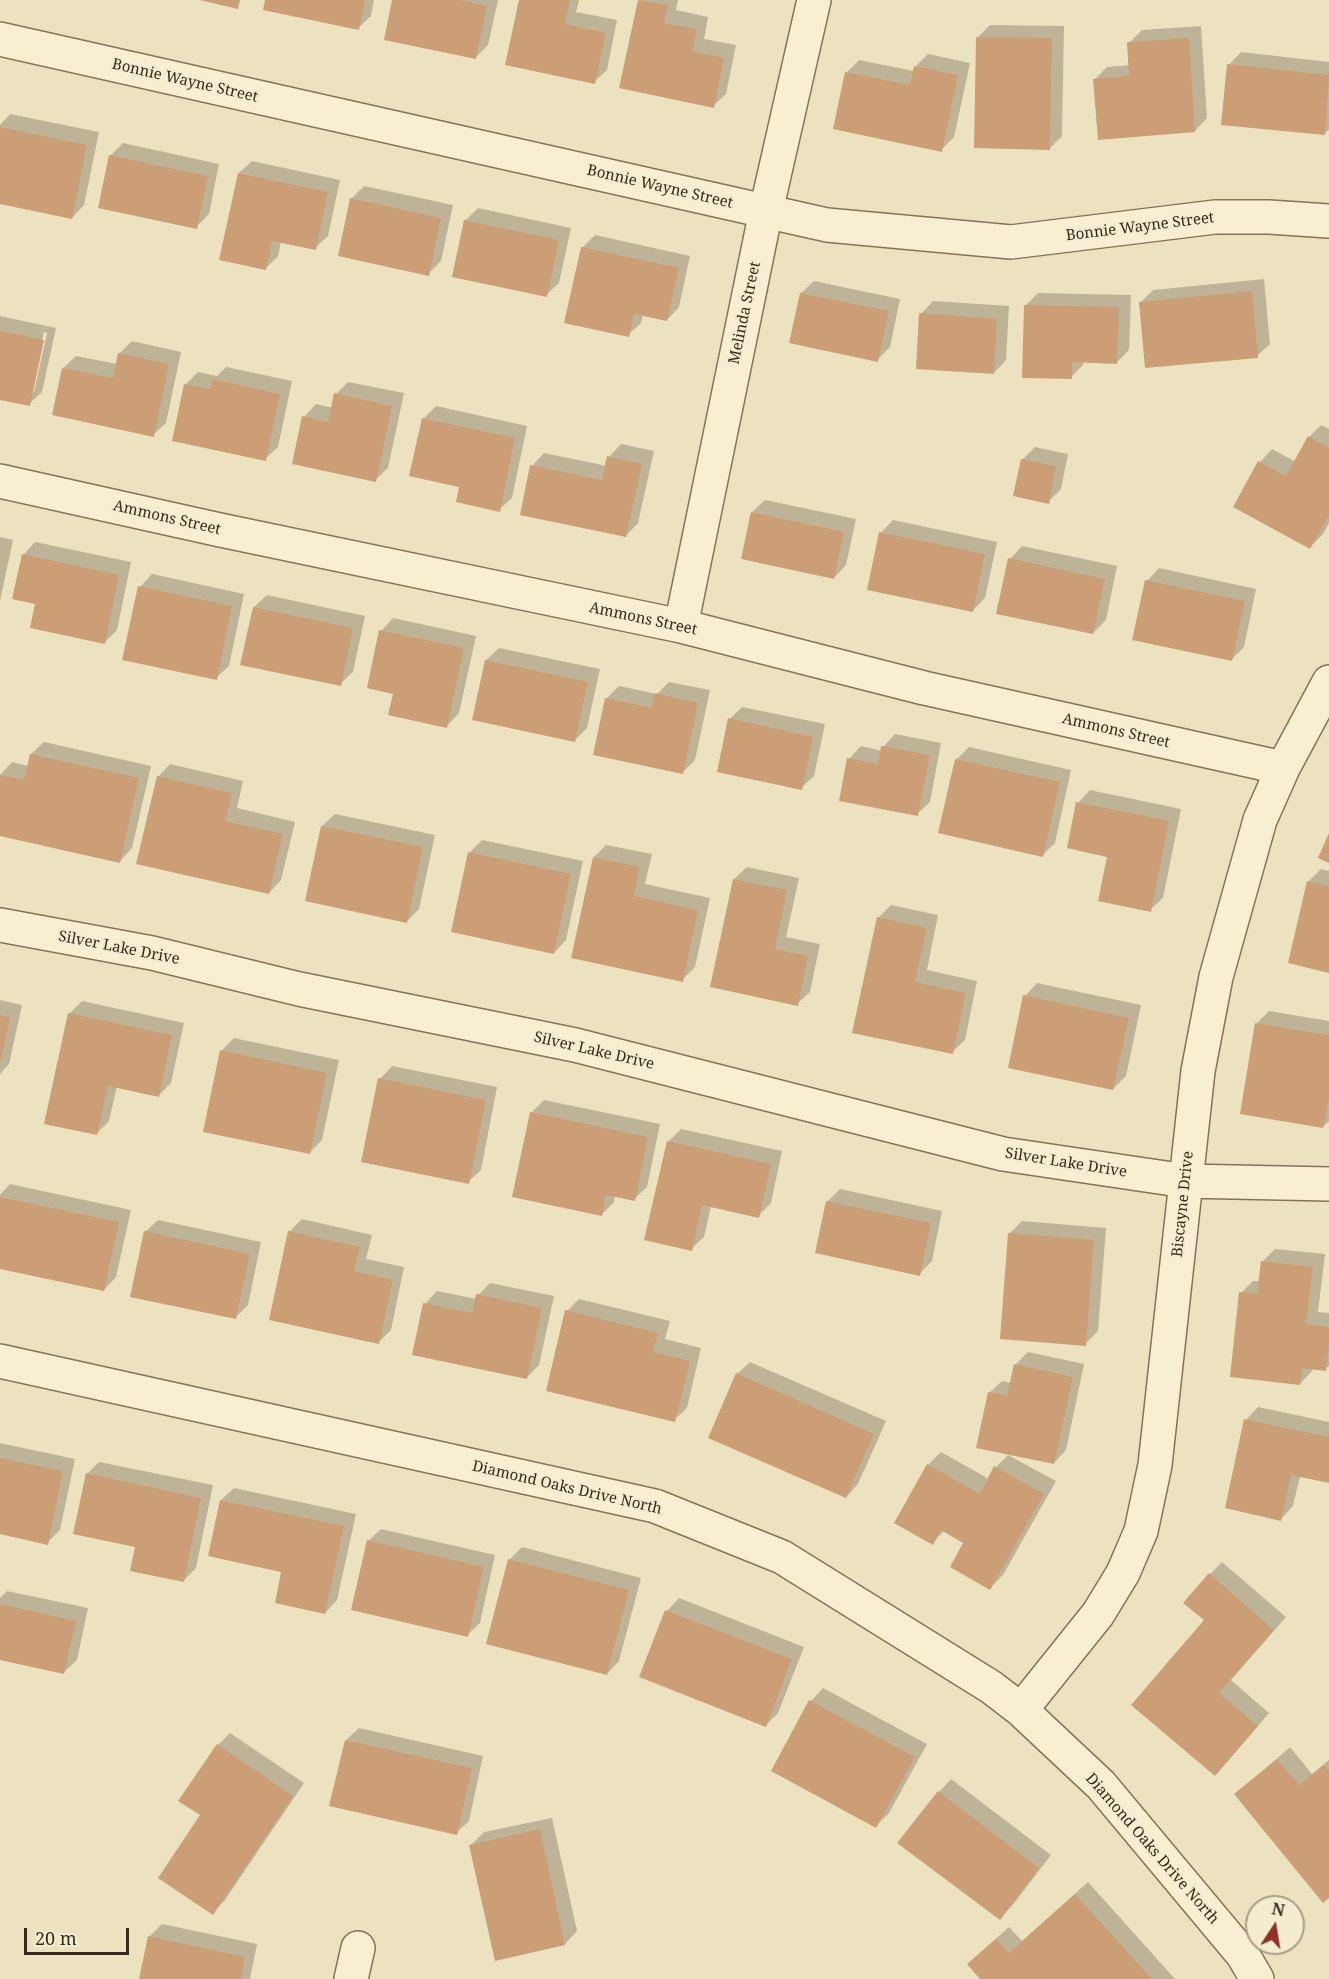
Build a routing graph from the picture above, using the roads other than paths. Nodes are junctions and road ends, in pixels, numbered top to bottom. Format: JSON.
{"nodes":[{"id":1,"x":814,"y":0,"type":"edge"},
{"id":2,"x":0,"y":39,"type":"edge"},
{"id":3,"x":766,"y":211,"type":"junction"},
{"id":4,"x":1329,"y":221,"type":"edge"},
{"id":5,"x":0,"y":481,"type":"edge"},
{"id":6,"x":681,"y":626,"type":"junction"},
{"id":7,"x":1329,"y":682,"type":"edge"},
{"id":8,"x":1283,"y":768,"type":"junction"},
{"id":9,"x":0,"y":925,"type":"edge"},
{"id":10,"x":1186,"y":1181,"type":"junction"},
{"id":11,"x":1329,"y":1185,"type":"edge"},
{"id":12,"x":0,"y":1361,"type":"edge"},
{"id":13,"x":1020,"y":1710,"type":"junction"},
{"id":14,"x":1257,"y":1979,"type":"edge"}],
"edges":[{"from":1,"to":3,"type":"street","name":"Melinda Street"},
{"from":2,"to":3,"type":"street","name":"Bonnie Wayne Street"},
{"from":3,"to":4,"type":"street","name":"Bonnie Wayne Street"},
{"from":3,"to":6,"type":"street","name":"Melinda Street"},
{"from":5,"to":6,"type":"street","name":"Ammons Street"},
{"from":6,"to":8,"type":"street","name":"Ammons Street"},
{"from":7,"to":8,"type":"street","name":"Biscayne Drive"},
{"from":8,"to":10,"type":"street","name":"Biscayne Drive"},
{"from":9,"to":10,"type":"street","name":"Silver Lake Drive"},
{"from":10,"to":11,"type":"street","name":"Silver Lake Drive"},
{"from":10,"to":13,"type":"street","name":"Biscayne Drive"},
{"from":12,"to":13,"type":"street","name":"Diamond Oaks Drive North"},
{"from":13,"to":14,"type":"street","name":"Diamond Oaks Drive North"}]}
